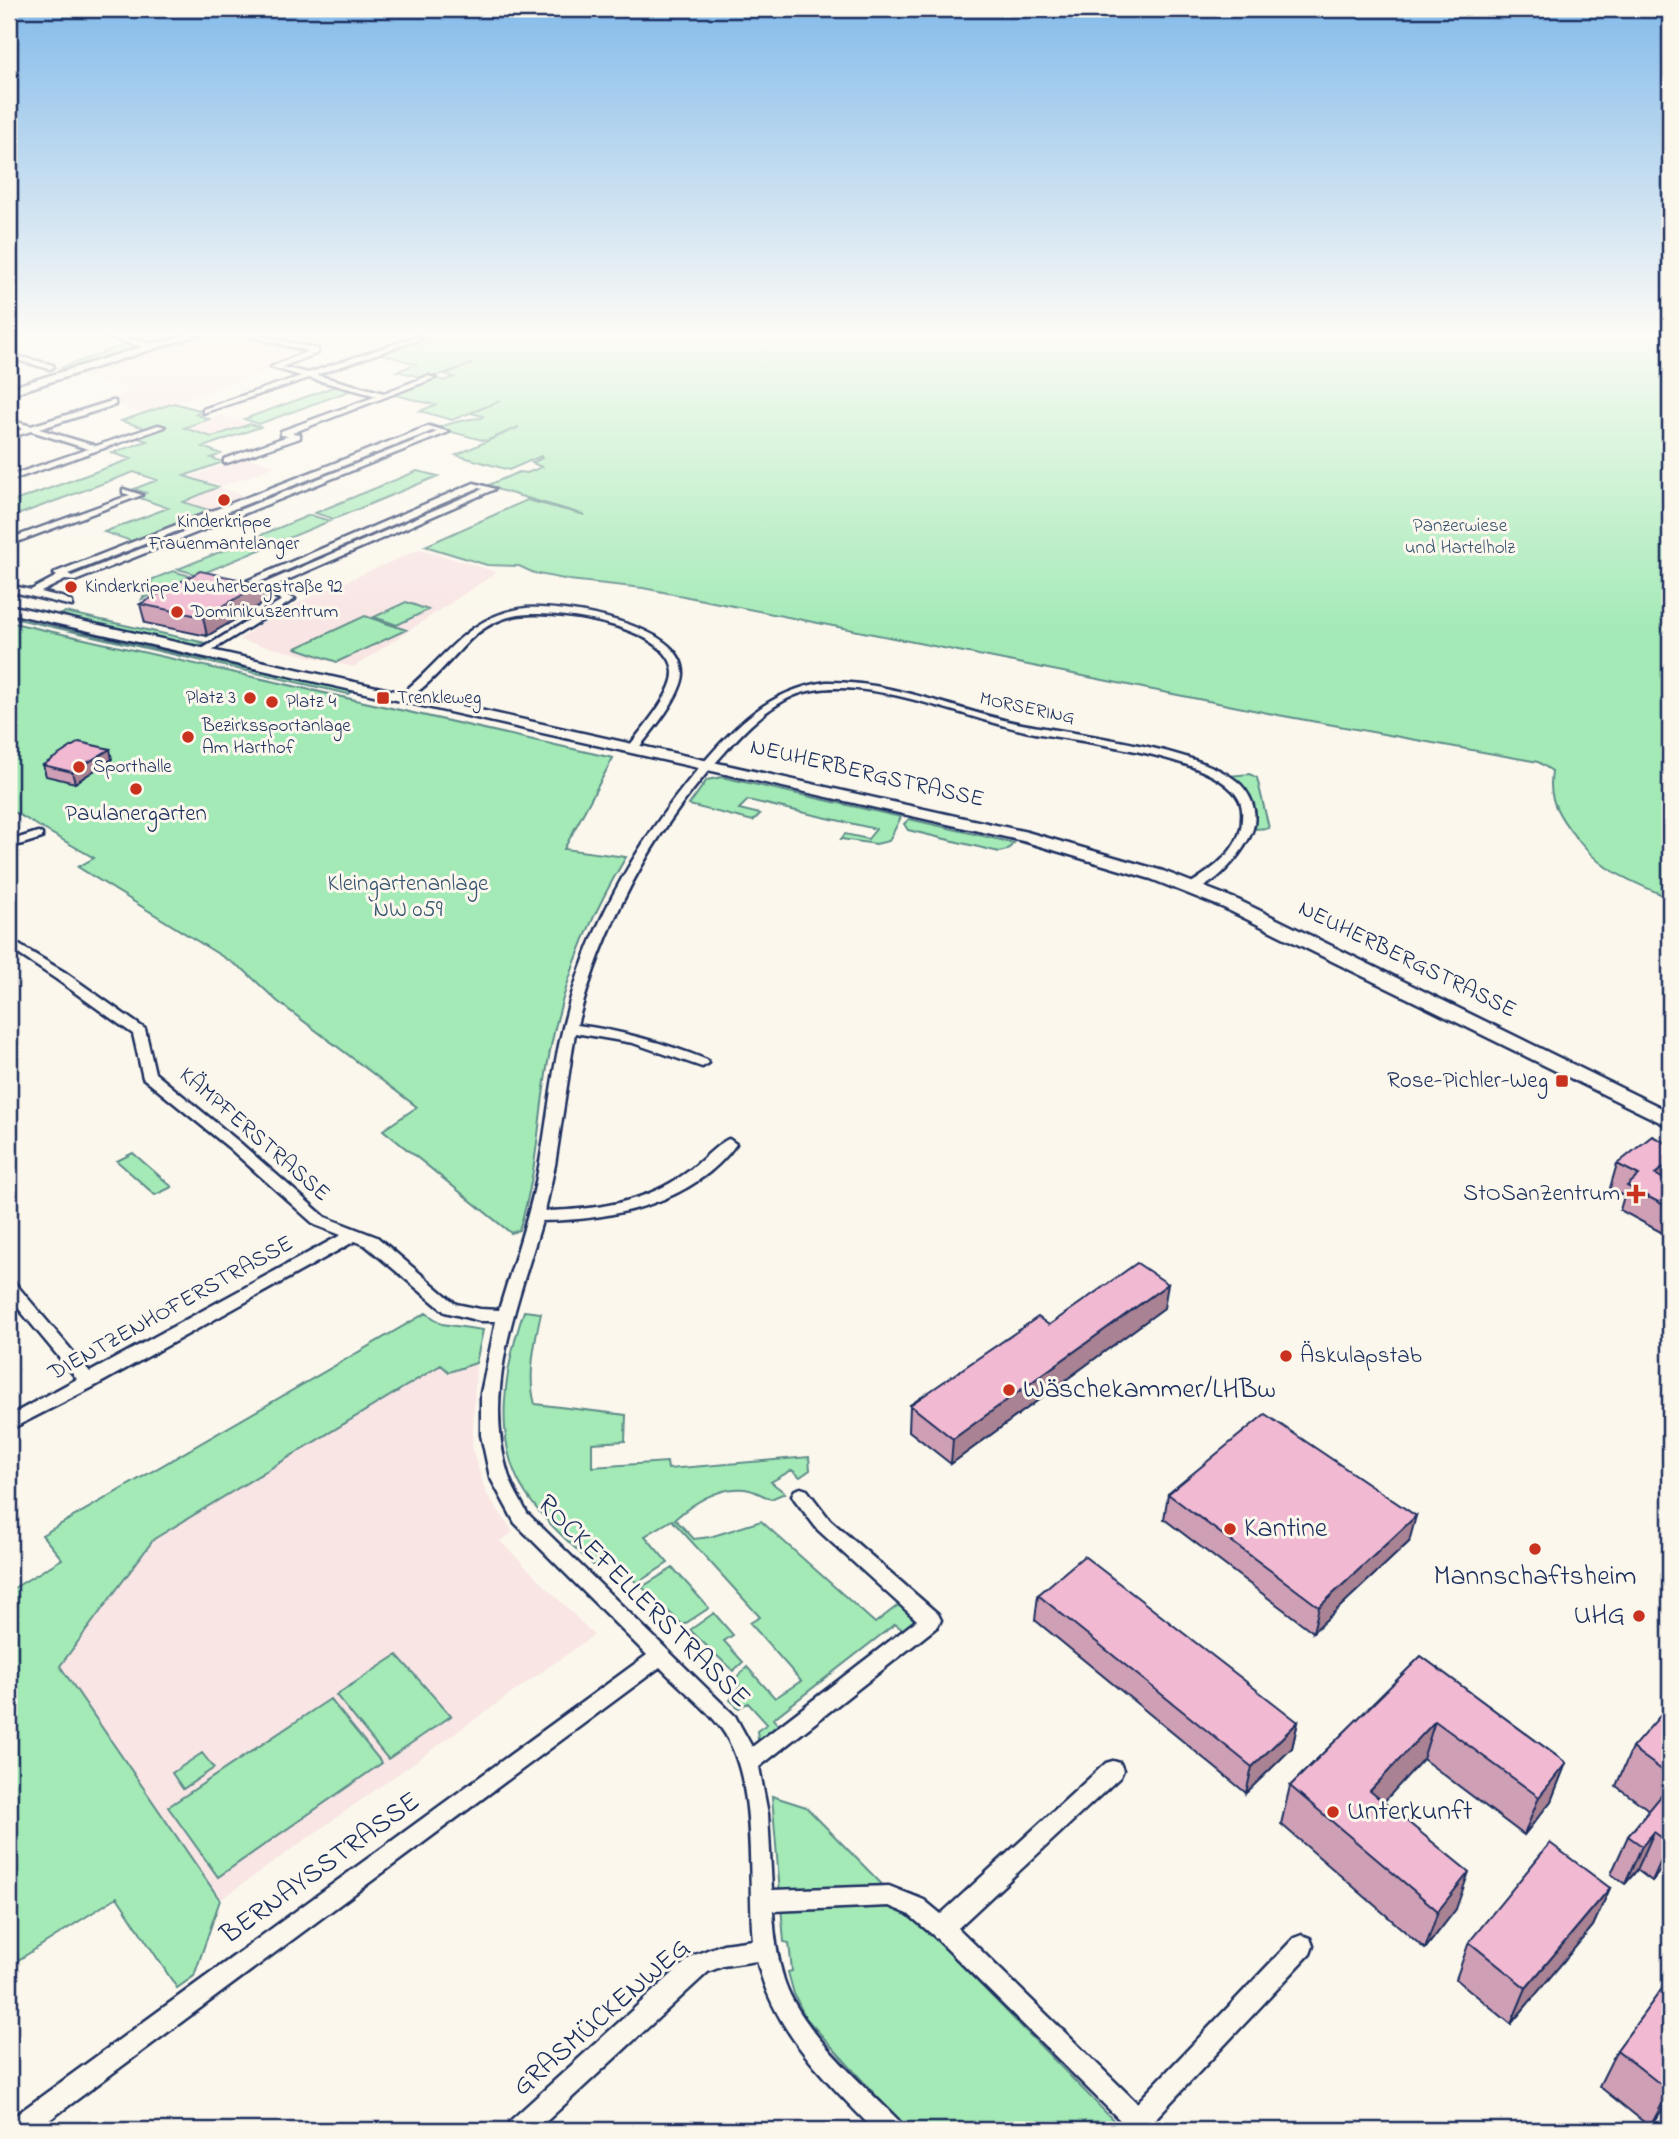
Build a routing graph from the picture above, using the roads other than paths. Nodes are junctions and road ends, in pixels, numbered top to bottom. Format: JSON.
{"nodes":[{"id":1,"x":40,"y":432,"type":"edge"},
{"id":2,"x":147,"y":432,"type":"edge"},
{"id":3,"x":287,"y":432,"type":"edge"},
{"id":4,"x":422,"y":432,"type":"edge"},
{"id":5,"x":444,"y":432,"type":"edge"},
{"id":6,"x":96,"y":449,"type":"junction"},
{"id":7,"x":374,"y":451,"type":"junction"},
{"id":8,"x":388,"y":454,"type":"junction"},
{"id":9,"x":227,"y":461,"type":"dead end"},
{"id":10,"x":9,"y":479,"type":"edge"},
{"id":11,"x":268,"y":492,"type":"junction"},
{"id":12,"x":282,"y":496,"type":"junction"},
{"id":13,"x":177,"y":528,"type":"junction"},
{"id":14,"x":369,"y":531,"type":"junction"},
{"id":15,"x":191,"y":532,"type":"junction"},
{"id":16,"x":9,"y":533,"type":"edge"},
{"id":17,"x":383,"y":535,"type":"junction"},
{"id":18,"x":9,"y":542,"type":"edge"},
{"id":19,"x":129,"y":547,"type":"junction"},
{"id":20,"x":143,"y":552,"type":"junction"},
{"id":21,"x":65,"y":576,"type":"junction"},
{"id":22,"x":9,"y":588,"type":"edge"},
{"id":23,"x":260,"y":589,"type":"junction"},
{"id":24,"x":32,"y":593,"type":"junction"},
{"id":25,"x":69,"y":604,"type":"dead end"},
{"id":26,"x":9,"y":609,"type":"edge"},
{"id":27,"x":202,"y":652,"type":"junction"},
{"id":28,"x":404,"y":697,"type":"junction"},
{"id":29,"x":632,"y":749,"type":"junction"},
{"id":30,"x":707,"y":766,"type":"junction"},
{"id":31,"x":38,"y":836,"type":"dead end"},
{"id":32,"x":9,"y":845,"type":"edge"},
{"id":33,"x":1192,"y":888,"type":"junction"},
{"id":34,"x":9,"y":943,"type":"edge"},
{"id":35,"x":569,"y":1028,"type":"junction"},
{"id":36,"x":702,"y":1063,"type":"dead end"},
{"id":37,"x":1670,"y":1120,"type":"edge"},
{"id":38,"x":729,"y":1144,"type":"dead end"},
{"id":39,"x":538,"y":1216,"type":"junction"},
{"id":40,"x":355,"y":1234,"type":"junction"},
{"id":41,"x":9,"y":1287,"type":"edge"},
{"id":42,"x":506,"y":1316,"type":"junction"},
{"id":43,"x":89,"y":1381,"type":"junction"},
{"id":44,"x":9,"y":1424,"type":"edge"},
{"id":45,"x":801,"y":1495,"type":"dead end"},
{"id":46,"x":660,"y":1656,"type":"junction"},
{"id":47,"x":750,"y":1761,"type":"junction"},
{"id":48,"x":1113,"y":1770,"type":"dead end"},
{"id":49,"x":762,"y":1901,"type":"junction"},
{"id":50,"x":942,"y":1928,"type":"junction"},
{"id":51,"x":1302,"y":1946,"type":"dead end"},
{"id":52,"x":767,"y":1949,"type":"junction"},
{"id":53,"x":1142,"y":2126,"type":"edge"},
{"id":54,"x":16,"y":2130,"type":"edge"},
{"id":55,"x":519,"y":2130,"type":"edge"},
{"id":56,"x":890,"y":2130,"type":"edge"}],
"edges":[{"from":1,"to":6,"type":"street"},
{"from":2,"to":6,"type":"street"},
{"from":3,"to":9,"type":"street"},
{"from":4,"to":7,"type":"street"},
{"from":5,"to":8,"type":"street"},
{"from":6,"to":10,"type":"street"},
{"from":7,"to":8,"type":"street"},
{"from":7,"to":11,"type":"street"},
{"from":8,"to":12,"type":"street"},
{"from":11,"to":12,"type":"street"},
{"from":11,"to":13,"type":"street"},
{"from":12,"to":15,"type":"street"},
{"from":13,"to":15,"type":"street"},
{"from":13,"to":19,"type":"street"},
{"from":14,"to":17,"type":"street"},
{"from":14,"to":17,"type":"street"},
{"from":14,"to":23,"type":"street"},
{"from":15,"to":20,"type":"street"},
{"from":16,"to":18,"type":"street"},
{"from":17,"to":23,"type":"street"},
{"from":19,"to":20,"type":"street"},
{"from":19,"to":21,"type":"street"},
{"from":20,"to":21,"type":"street"},
{"from":21,"to":24,"type":"street"},
{"from":22,"to":24,"type":"street"},
{"from":23,"to":27,"type":"street"},
{"from":24,"to":25,"type":"street"},
{"from":26,"to":27,"type":"main road","name":"NEUHERBERGSTRASSE"},
{"from":27,"to":28,"type":"main road","name":"NEUHERBERGSTRASSE"},
{"from":28,"to":29,"type":"main road","name":"NEUHERBERGSTRASSE"},
{"from":28,"to":29,"type":"street"},
{"from":29,"to":30,"type":"main road","name":"NEUHERBERGSTRASSE"},
{"from":30,"to":33,"type":"main road","name":"NEUHERBERGSTRASSE"},
{"from":30,"to":33,"type":"street","name":"MORSERING"},
{"from":30,"to":35,"type":"street","name":"ROCKEFELLERSTRASSE"},
{"from":31,"to":32,"type":"street"},
{"from":33,"to":37,"type":"main road","name":"NEUHERBERGSTRASSE"},
{"from":34,"to":40,"type":"street","name":"KÄMPFERSTRASSE"},
{"from":35,"to":36,"type":"street"},
{"from":35,"to":39,"type":"street","name":"ROCKEFELLERSTRASSE"},
{"from":38,"to":39,"type":"street"},
{"from":39,"to":42,"type":"street","name":"ROCKEFELLERSTRASSE"},
{"from":40,"to":42,"type":"street","name":"KÄMPFERSTRASSE"},
{"from":40,"to":43,"type":"street","name":"DIENTZENHOFERSTRASSE"},
{"from":41,"to":43,"type":"street"},
{"from":42,"to":46,"type":"street","name":"ROCKEFELLERSTRASSE"},
{"from":43,"to":44,"type":"street","name":"DIENTZENHOFERSTRASSE"},
{"from":45,"to":47,"type":"street"},
{"from":46,"to":47,"type":"street","name":"ROCKEFELLERSTRASSE"},
{"from":46,"to":54,"type":"street","name":"BERNAYSSTRASSE"},
{"from":47,"to":49,"type":"street","name":"ROCKEFELLERSTRASSE"},
{"from":48,"to":50,"type":"street"},
{"from":49,"to":50,"type":"street"},
{"from":49,"to":52,"type":"street","name":"ROCKEFELLERSTRASSE"},
{"from":50,"to":53,"type":"street"},
{"from":51,"to":53,"type":"street"},
{"from":52,"to":55,"type":"street","name":"GRASMÜCKENWEG"},
{"from":52,"to":56,"type":"street","name":"ROCKEFELLERSTRASSE"}]}
